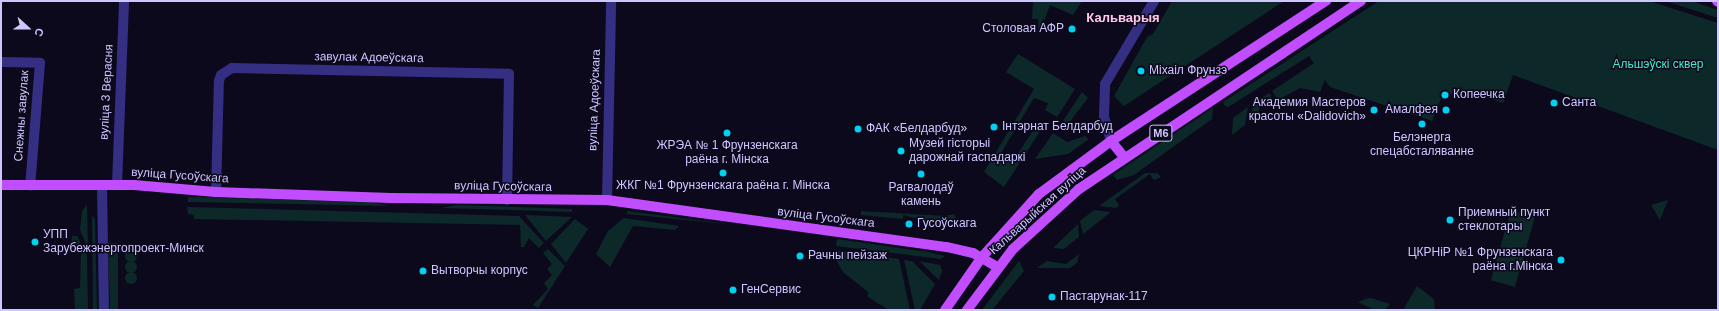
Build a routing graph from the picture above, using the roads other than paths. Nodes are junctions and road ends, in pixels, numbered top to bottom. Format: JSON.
{"nodes":[{"id":1,"x":124,"y":1,"type":"edge"},
{"id":2,"x":611,"y":1,"type":"edge"},
{"id":3,"x":1154,"y":1,"type":"edge"},
{"id":4,"x":1326,"y":1,"type":"edge"},
{"id":5,"x":1361,"y":1,"type":"edge"},
{"id":6,"x":1,"y":62,"type":"edge"},
{"id":7,"x":1111,"y":141,"type":"junction"},
{"id":8,"x":1124,"y":157,"type":"junction"},
{"id":9,"x":1,"y":185,"type":"edge"},
{"id":10,"x":102,"y":185,"type":"junction"},
{"id":11,"x":117,"y":185,"type":"junction"},
{"id":12,"x":30,"y":186,"type":"junction"},
{"id":13,"x":216,"y":192,"type":"junction"},
{"id":14,"x":508,"y":200,"type":"junction"},
{"id":15,"x":607,"y":200,"type":"junction"},
{"id":16,"x":982,"y":257,"type":"junction"},
{"id":17,"x":997,"y":266,"type":"junction"},
{"id":18,"x":104,"y":310,"type":"edge"},
{"id":19,"x":946,"y":310,"type":"edge"},
{"id":20,"x":967,"y":310,"type":"edge"}],
"edges":[{"from":1,"to":11,"type":"street","name":"вуліца 3 Верасня"},
{"from":2,"to":15,"type":"street","name":"вуліца Адоеўскага"},
{"from":3,"to":7,"type":"street"},
{"from":4,"to":7,"type":"main road","name":"Кальварыйская вуліца","number":"М6"},
{"from":5,"to":8,"type":"main road","name":"Кальварыйская вуліца","number":"М6"},
{"from":6,"to":12,"type":"street","name":"Снежны завулак"},
{"from":7,"to":8,"type":"main road"},
{"from":7,"to":16,"type":"main road","name":"Кальварыйская вуліца","number":"М6"},
{"from":8,"to":17,"type":"main road","name":"Кальварыйская вуліца","number":"М6"},
{"from":9,"to":12,"type":"main road","name":"вуліца Гусоўскага"},
{"from":10,"to":11,"type":"main road","name":"вуліца Гусоўскага"},
{"from":10,"to":12,"type":"main road","name":"вуліца Гусоўскага"},
{"from":10,"to":18,"type":"street"},
{"from":11,"to":13,"type":"main road","name":"вуліца Гусоўскага"},
{"from":13,"to":14,"type":"main road","name":"вуліца Гусоўскага"},
{"from":13,"to":14,"type":"street","name":"завулак Адоеўскага"},
{"from":14,"to":15,"type":"main road","name":"вуліца Гусоўскага"},
{"from":15,"to":16,"type":"main road","name":"вуліца Гусоўскага"},
{"from":16,"to":17,"type":"main road","name":"вуліца Гусоўскага"},
{"from":16,"to":19,"type":"main road","name":"Кальварыйская вуліца","number":"М6"},
{"from":17,"to":20,"type":"main road","name":"Кальварыйская вуліца","number":"М6"}]}
